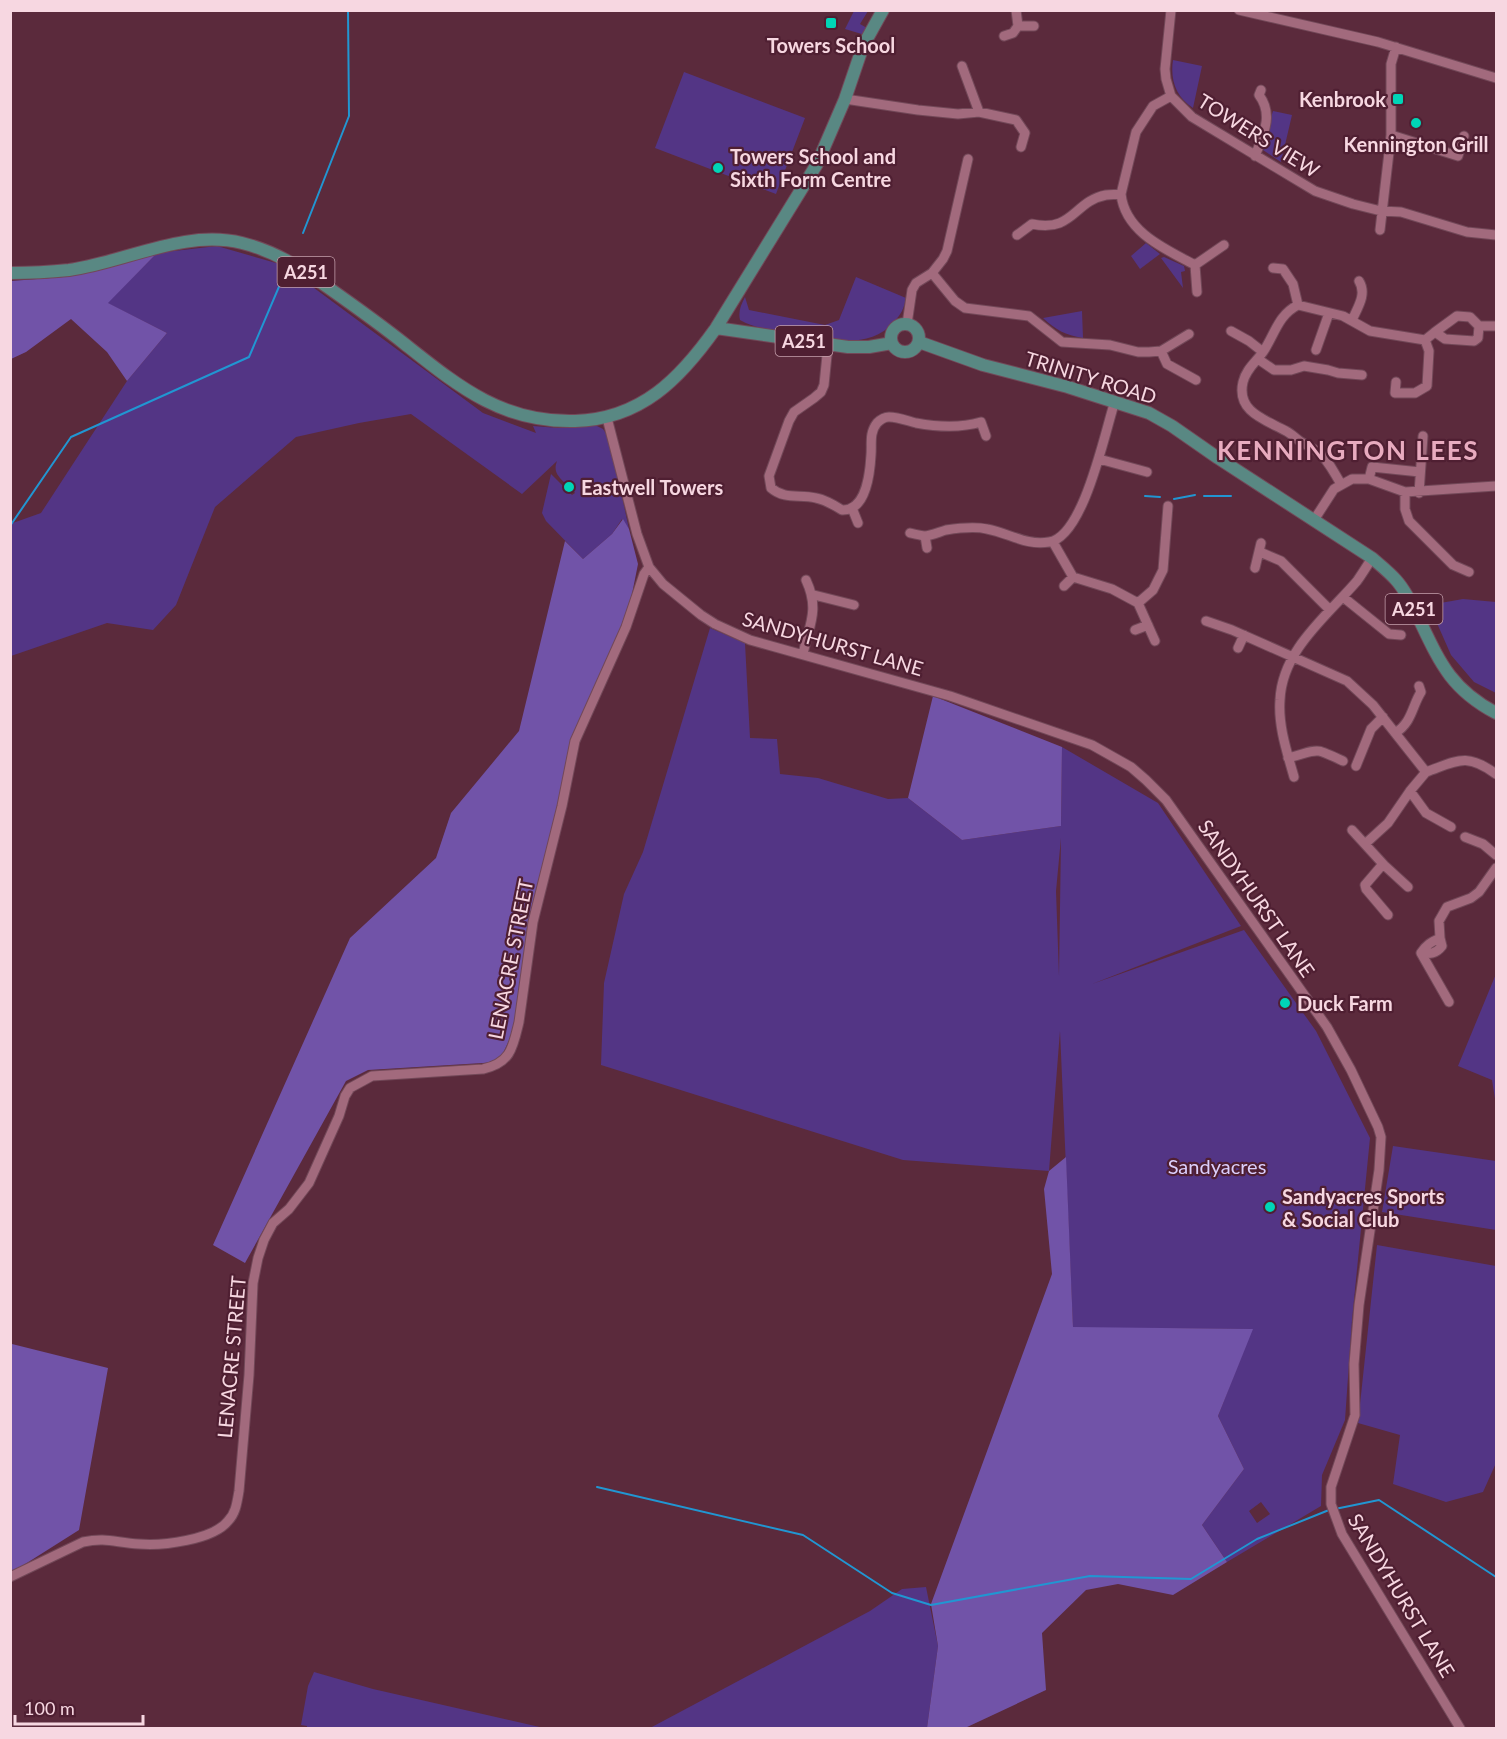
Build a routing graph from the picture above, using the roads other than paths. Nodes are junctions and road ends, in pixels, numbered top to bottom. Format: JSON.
{"nodes":[{"id":1,"x":883,"y":10,"type":"edge"},
{"id":2,"x":1016,"y":10,"type":"edge"},
{"id":3,"x":1171,"y":10,"type":"edge"},
{"id":4,"x":1239,"y":10,"type":"edge"},
{"id":5,"x":1018,"y":26,"type":"junction"},
{"id":6,"x":1034,"y":26,"type":"dead end"},
{"id":7,"x":1004,"y":36,"type":"dead end"},
{"id":8,"x":1396,"y":48,"type":"junction"},
{"id":9,"x":962,"y":66,"type":"dead end"},
{"id":10,"x":1497,"y":78,"type":"edge"},
{"id":11,"x":1261,"y":90,"type":"dead end"},
{"id":12,"x":1171,"y":96,"type":"junction"},
{"id":13,"x":845,"y":99,"type":"junction"},
{"id":14,"x":979,"y":112,"type":"junction"},
{"id":15,"x":1391,"y":135,"type":"junction"},
{"id":16,"x":1464,"y":136,"type":"dead end"},
{"id":17,"x":1021,"y":147,"type":"dead end"},
{"id":18,"x":1255,"y":156,"type":"junction"},
{"id":19,"x":969,"y":159,"type":"dead end"},
{"id":20,"x":952,"y":174,"type":"dead end"},
{"id":21,"x":963,"y":177,"type":"junction"},
{"id":22,"x":1121,"y":194,"type":"junction"},
{"id":23,"x":1381,"y":211,"type":"junction"},
{"id":24,"x":1380,"y":230,"type":"dead end"},
{"id":25,"x":1017,"y":235,"type":"dead end"},
{"id":26,"x":1497,"y":235,"type":"edge"},
{"id":27,"x":1224,"y":245,"type":"dead end"},
{"id":28,"x":1286,"y":259,"type":"dead end"},
{"id":29,"x":1195,"y":265,"type":"junction"},
{"id":30,"x":10,"y":273,"type":"edge"},
{"id":31,"x":932,"y":273,"type":"junction"},
{"id":32,"x":1359,"y":281,"type":"dead end"},
{"id":33,"x":1197,"y":292,"type":"dead end"},
{"id":34,"x":1298,"y":305,"type":"junction"},
{"id":35,"x":1329,"y":313,"type":"junction"},
{"id":36,"x":1352,"y":320,"type":"junction"},
{"id":37,"x":907,"y":324,"type":"junction"},
{"id":38,"x":1479,"y":326,"type":"junction"},
{"id":39,"x":1497,"y":326,"type":"edge"},
{"id":40,"x":716,"y":328,"type":"junction"},
{"id":41,"x":1231,"y":331,"type":"dead end"},
{"id":42,"x":1435,"y":332,"type":"junction"},
{"id":43,"x":1189,"y":334,"type":"dead end"},
{"id":44,"x":1425,"y":340,"type":"junction"},
{"id":45,"x":919,"y":342,"type":"junction"},
{"id":46,"x":892,"y":343,"type":"junction"},
{"id":47,"x":828,"y":345,"type":"junction"},
{"id":48,"x":1316,"y":350,"type":"dead end"},
{"id":49,"x":1161,"y":351,"type":"junction"},
{"id":50,"x":1261,"y":356,"type":"junction"},
{"id":51,"x":1291,"y":370,"type":"junction"},
{"id":52,"x":1362,"y":375,"type":"dead end"},
{"id":53,"x":1197,"y":380,"type":"dead end"},
{"id":54,"x":1293,"y":382,"type":"dead end"},
{"id":55,"x":1396,"y":382,"type":"dead end"},
{"id":56,"x":1115,"y":401,"type":"junction"},
{"id":57,"x":607,"y":418,"type":"junction"},
{"id":58,"x":986,"y":436,"type":"dead end"},
{"id":59,"x":1423,"y":436,"type":"dead end"},
{"id":60,"x":1099,"y":459,"type":"junction"},
{"id":61,"x":1148,"y":472,"type":"dead end"},
{"id":62,"x":1420,"y":472,"type":"junction"},
{"id":63,"x":1369,"y":479,"type":"junction"},
{"id":64,"x":1341,"y":484,"type":"junction"},
{"id":65,"x":1497,"y":486,"type":"edge"},
{"id":66,"x":1405,"y":492,"type":"junction"},
{"id":67,"x":1419,"y":493,"type":"junction"},
{"id":68,"x":1168,"y":506,"type":"dead end"},
{"id":69,"x":852,"y":508,"type":"junction"},
{"id":70,"x":1314,"y":520,"type":"junction"},
{"id":71,"x":858,"y":523,"type":"dead end"},
{"id":72,"x":910,"y":533,"type":"dead end"},
{"id":73,"x":925,"y":536,"type":"junction"},
{"id":74,"x":1053,"y":542,"type":"junction"},
{"id":75,"x":927,"y":548,"type":"dead end"},
{"id":76,"x":1372,"y":558,"type":"junction"},
{"id":77,"x":649,"y":567,"type":"junction"},
{"id":78,"x":1254,"y":568,"type":"dead end"},
{"id":79,"x":1469,"y":572,"type":"dead end"},
{"id":80,"x":1073,"y":577,"type":"junction"},
{"id":81,"x":806,"y":580,"type":"dead end"},
{"id":82,"x":1064,"y":586,"type":"dead end"},
{"id":83,"x":813,"y":595,"type":"junction"},
{"id":84,"x":1343,"y":597,"type":"junction"},
{"id":85,"x":1138,"y":603,"type":"junction"},
{"id":86,"x":854,"y":605,"type":"dead end"},
{"id":87,"x":1330,"y":610,"type":"junction"},
{"id":88,"x":1206,"y":621,"type":"dead end"},
{"id":89,"x":1148,"y":625,"type":"junction"},
{"id":90,"x":1135,"y":630,"type":"dead end"},
{"id":91,"x":1401,"y":634,"type":"dead end"},
{"id":92,"x":1244,"y":635,"type":"junction"},
{"id":93,"x":1155,"y":641,"type":"dead end"},
{"id":94,"x":1238,"y":648,"type":"dead end"},
{"id":95,"x":803,"y":654,"type":"junction"},
{"id":96,"x":1294,"y":657,"type":"junction"},
{"id":97,"x":1419,"y":686,"type":"dead end"},
{"id":98,"x":1497,"y":713,"type":"edge"},
{"id":99,"x":1383,"y":717,"type":"junction"},
{"id":100,"x":1395,"y":733,"type":"junction"},
{"id":101,"x":1288,"y":758,"type":"junction"},
{"id":102,"x":1343,"y":761,"type":"dead end"},
{"id":103,"x":1356,"y":766,"type":"dead end"},
{"id":104,"x":1426,"y":772,"type":"junction"},
{"id":105,"x":1497,"y":774,"type":"edge"},
{"id":106,"x":1294,"y":777,"type":"dead end"},
{"id":107,"x":1410,"y":791,"type":"junction"},
{"id":108,"x":1451,"y":827,"type":"dead end"},
{"id":109,"x":1352,"y":830,"type":"dead end"},
{"id":110,"x":1465,"y":837,"type":"dead end"},
{"id":111,"x":1365,"y":844,"type":"junction"},
{"id":112,"x":1497,"y":855,"type":"edge"},
{"id":113,"x":1383,"y":864,"type":"junction"},
{"id":114,"x":1497,"y":868,"type":"edge"},
{"id":115,"x":1408,"y":887,"type":"dead end"},
{"id":116,"x":1388,"y":915,"type":"dead end"},
{"id":117,"x":1449,"y":1002,"type":"dead end"},
{"id":118,"x":10,"y":1577,"type":"edge"},
{"id":119,"x":1460,"y":1728,"type":"edge"}],
"edges":[{"from":1,"to":13,"type":"main road"},
{"from":2,"to":5,"type":"street"},
{"from":3,"to":12,"type":"street","name":"TOWERS VIEW"},
{"from":4,"to":8,"type":"street"},
{"from":5,"to":6,"type":"street"},
{"from":5,"to":7,"type":"street"},
{"from":8,"to":10,"type":"street"},
{"from":8,"to":15,"type":"street"},
{"from":9,"to":14,"type":"street"},
{"from":11,"to":18,"type":"street"},
{"from":12,"to":18,"type":"street","name":"TOWERS VIEW"},
{"from":12,"to":22,"type":"street"},
{"from":13,"to":14,"type":"street"},
{"from":13,"to":40,"type":"main road"},
{"from":14,"to":17,"type":"street"},
{"from":15,"to":16,"type":"street"},
{"from":15,"to":23,"type":"street"},
{"from":18,"to":23,"type":"street","name":"TOWERS VIEW"},
{"from":19,"to":21,"type":"street"},
{"from":20,"to":21,"type":"street"},
{"from":21,"to":31,"type":"street"},
{"from":22,"to":25,"type":"street"},
{"from":22,"to":29,"type":"street"},
{"from":23,"to":24,"type":"street"},
{"from":23,"to":26,"type":"street","name":"TOWERS VIEW"},
{"from":27,"to":29,"type":"street"},
{"from":28,"to":34,"type":"street"},
{"from":29,"to":33,"type":"street"},
{"from":30,"to":57,"type":"main road","number":"A251"},
{"from":31,"to":37,"type":"street"},
{"from":31,"to":49,"type":"street"},
{"from":32,"to":36,"type":"street"},
{"from":34,"to":35,"type":"street"},
{"from":34,"to":50,"type":"street"},
{"from":35,"to":36,"type":"street"},
{"from":35,"to":48,"type":"street"},
{"from":36,"to":44,"type":"street"},
{"from":37,"to":45,"type":"main road"},
{"from":37,"to":46,"type":"main road"},
{"from":38,"to":39,"type":"street"},
{"from":38,"to":42,"type":"street"},
{"from":38,"to":42,"type":"street"},
{"from":40,"to":47,"type":"main road","number":"A251"},
{"from":40,"to":57,"type":"main road","number":"A251"},
{"from":41,"to":50,"type":"street"},
{"from":42,"to":44,"type":"street"},
{"from":43,"to":49,"type":"street"},
{"from":44,"to":55,"type":"street"},
{"from":45,"to":46,"type":"main road","number":"A251"},
{"from":45,"to":56,"type":"main road","name":"TRINITY ROAD","number":"A251"},
{"from":46,"to":47,"type":"main road","number":"A251"},
{"from":47,"to":69,"type":"street"},
{"from":49,"to":53,"type":"street"},
{"from":50,"to":51,"type":"street"},
{"from":50,"to":64,"type":"street"},
{"from":51,"to":52,"type":"street"},
{"from":51,"to":54,"type":"street"},
{"from":56,"to":60,"type":"street"},
{"from":56,"to":70,"type":"main road","name":"TRINITY ROAD","number":"A251"},
{"from":57,"to":77,"type":"street","name":"SANDYHURST LANE"},
{"from":58,"to":69,"type":"street"},
{"from":59,"to":62,"type":"street"},
{"from":60,"to":61,"type":"street"},
{"from":60,"to":74,"type":"street"},
{"from":62,"to":63,"type":"street"},
{"from":62,"to":67,"type":"street"},
{"from":63,"to":64,"type":"street"},
{"from":63,"to":66,"type":"street"},
{"from":64,"to":70,"type":"street"},
{"from":65,"to":67,"type":"street"},
{"from":66,"to":67,"type":"street"},
{"from":66,"to":79,"type":"street"},
{"from":68,"to":85,"type":"street"},
{"from":69,"to":71,"type":"street"},
{"from":70,"to":76,"type":"main road","name":"TRINITY ROAD","number":"A251"},
{"from":72,"to":73,"type":"street"},
{"from":73,"to":74,"type":"street"},
{"from":73,"to":75,"type":"street"},
{"from":74,"to":80,"type":"street"},
{"from":76,"to":84,"type":"street"},
{"from":76,"to":98,"type":"main road","name":"TRINITY ROAD","number":"A251"},
{"from":77,"to":95,"type":"street","name":"SANDYHURST LANE"},
{"from":77,"to":118,"type":"street","name":"LENACRE STREET"},
{"from":78,"to":87,"type":"street"},
{"from":80,"to":82,"type":"street"},
{"from":80,"to":85,"type":"street"},
{"from":81,"to":83,"type":"street"},
{"from":83,"to":86,"type":"street"},
{"from":83,"to":95,"type":"street"},
{"from":84,"to":87,"type":"street"},
{"from":84,"to":91,"type":"street"},
{"from":85,"to":89,"type":"street"},
{"from":87,"to":96,"type":"street"},
{"from":88,"to":92,"type":"street"},
{"from":89,"to":90,"type":"street"},
{"from":89,"to":93,"type":"street"},
{"from":92,"to":94,"type":"street"},
{"from":92,"to":96,"type":"street"},
{"from":95,"to":119,"type":"street","name":"SANDYHURST LANE"},
{"from":96,"to":99,"type":"street"},
{"from":96,"to":101,"type":"street"},
{"from":97,"to":100,"type":"street"},
{"from":99,"to":100,"type":"street"},
{"from":99,"to":103,"type":"street"},
{"from":100,"to":104,"type":"street"},
{"from":101,"to":102,"type":"street"},
{"from":101,"to":106,"type":"street"},
{"from":104,"to":105,"type":"street"},
{"from":104,"to":107,"type":"street"},
{"from":107,"to":108,"type":"street"},
{"from":107,"to":111,"type":"street"},
{"from":109,"to":111,"type":"street"},
{"from":110,"to":112,"type":"street"},
{"from":111,"to":113,"type":"street"},
{"from":113,"to":115,"type":"street"},
{"from":113,"to":116,"type":"street"},
{"from":114,"to":117,"type":"street"}]}
